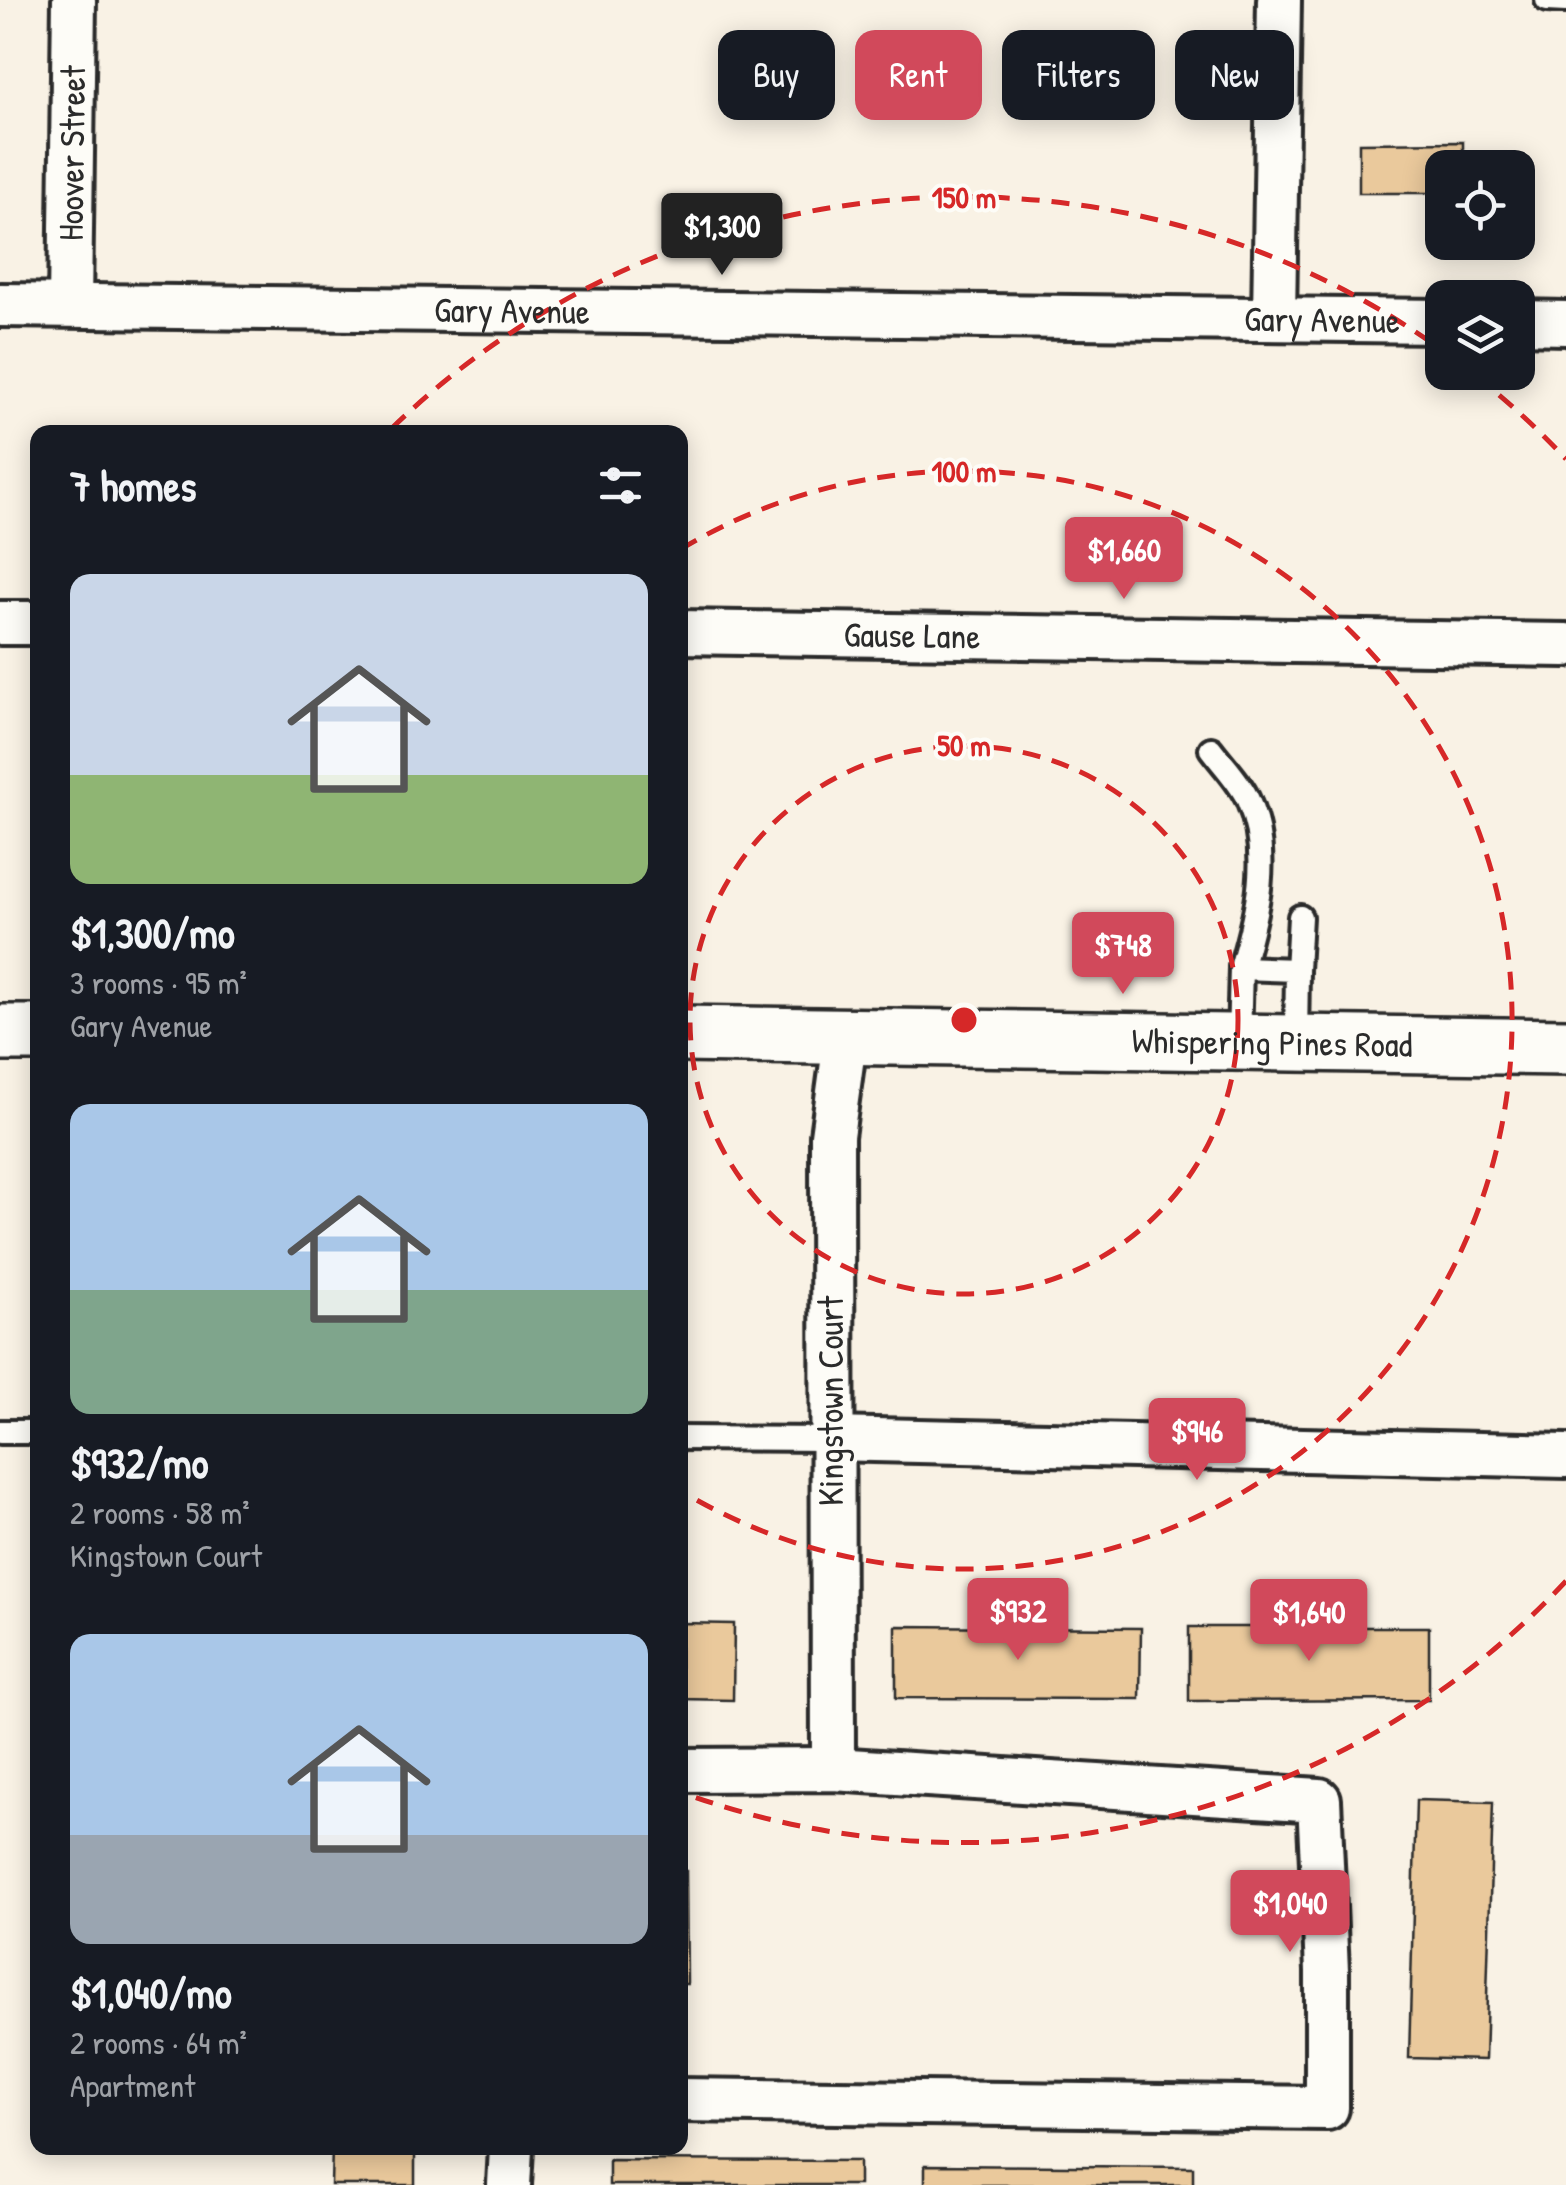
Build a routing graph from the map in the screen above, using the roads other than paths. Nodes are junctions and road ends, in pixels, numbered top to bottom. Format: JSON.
{"nodes":[{"id":1,"x":74,"y":0,"type":"edge"},
{"id":2,"x":1278,"y":0,"type":"edge"},
{"id":3,"x":1547,"y":0,"type":"edge"},
{"id":4,"x":1566,"y":0,"type":"edge"},
{"id":5,"x":0,"y":304,"type":"edge"},
{"id":6,"x":70,"y":305,"type":"junction"},
{"id":7,"x":1274,"y":317,"type":"junction"},
{"id":8,"x":1425,"y":320,"type":"edge"},
{"id":9,"x":1535,"y":322,"type":"edge"},
{"id":10,"x":1566,"y":323,"type":"edge"},
{"id":11,"x":0,"y":623,"type":"edge"},
{"id":12,"x":30,"y":623,"type":"edge"},
{"id":13,"x":688,"y":632,"type":"edge"},
{"id":14,"x":1566,"y":644,"type":"edge"},
{"id":15,"x":1211,"y":749,"type":"dead end"},
{"id":16,"x":1300,"y":917,"type":"dead end"},
{"id":17,"x":1241,"y":968,"type":"junction"},
{"id":18,"x":1298,"y":970,"type":"junction"},
{"id":19,"x":0,"y":1033,"type":"edge"},
{"id":20,"x":30,"y":1033,"type":"edge"},
{"id":21,"x":688,"y":1034,"type":"edge"},
{"id":22,"x":846,"y":1034,"type":"junction"},
{"id":23,"x":1239,"y":1041,"type":"junction"},
{"id":24,"x":1296,"y":1043,"type":"junction"},
{"id":25,"x":1566,"y":1048,"type":"edge"},
{"id":26,"x":0,"y":1432,"type":"edge"},
{"id":27,"x":30,"y":1432,"type":"edge"},
{"id":28,"x":688,"y":1438,"type":"edge"},
{"id":29,"x":830,"y":1439,"type":"junction"},
{"id":30,"x":1566,"y":1456,"type":"edge"},
{"id":31,"x":832,"y":1769,"type":"junction"},
{"id":32,"x":688,"y":1770,"type":"edge"},
{"id":33,"x":688,"y":2100,"type":"edge"},
{"id":34,"x":512,"y":2155,"type":"edge"},
{"id":35,"x":510,"y":2185,"type":"edge"}],
"edges":[{"from":1,"to":6,"type":"street","name":"Hoover Street"},
{"from":2,"to":7,"type":"street"},
{"from":3,"to":4,"type":"lane"},
{"from":5,"to":6,"type":"street","name":"Gary Avenue"},
{"from":6,"to":7,"type":"street","name":"Gary Avenue"},
{"from":7,"to":8,"type":"street","name":"Gary Avenue"},
{"from":9,"to":10,"type":"street"},
{"from":11,"to":12,"type":"street"},
{"from":13,"to":14,"type":"street","name":"Gause Lane"},
{"from":15,"to":17,"type":"lane"},
{"from":16,"to":18,"type":"lane"},
{"from":17,"to":18,"type":"lane"},
{"from":17,"to":23,"type":"lane"},
{"from":18,"to":24,"type":"lane"},
{"from":19,"to":20,"type":"street"},
{"from":21,"to":22,"type":"street","name":"Whispering Pines Road"},
{"from":22,"to":23,"type":"street","name":"Whispering Pines Road"},
{"from":22,"to":29,"type":"street","name":"Kingstown Court"},
{"from":23,"to":24,"type":"street","name":"Whispering Pines Road"},
{"from":24,"to":25,"type":"street","name":"Whispering Pines Road"},
{"from":26,"to":27,"type":"lane"},
{"from":28,"to":29,"type":"lane"},
{"from":29,"to":30,"type":"street"},
{"from":29,"to":31,"type":"street","name":"Kingstown Court"},
{"from":31,"to":32,"type":"street"},
{"from":31,"to":33,"type":"street"},
{"from":34,"to":35,"type":"street"}]}
